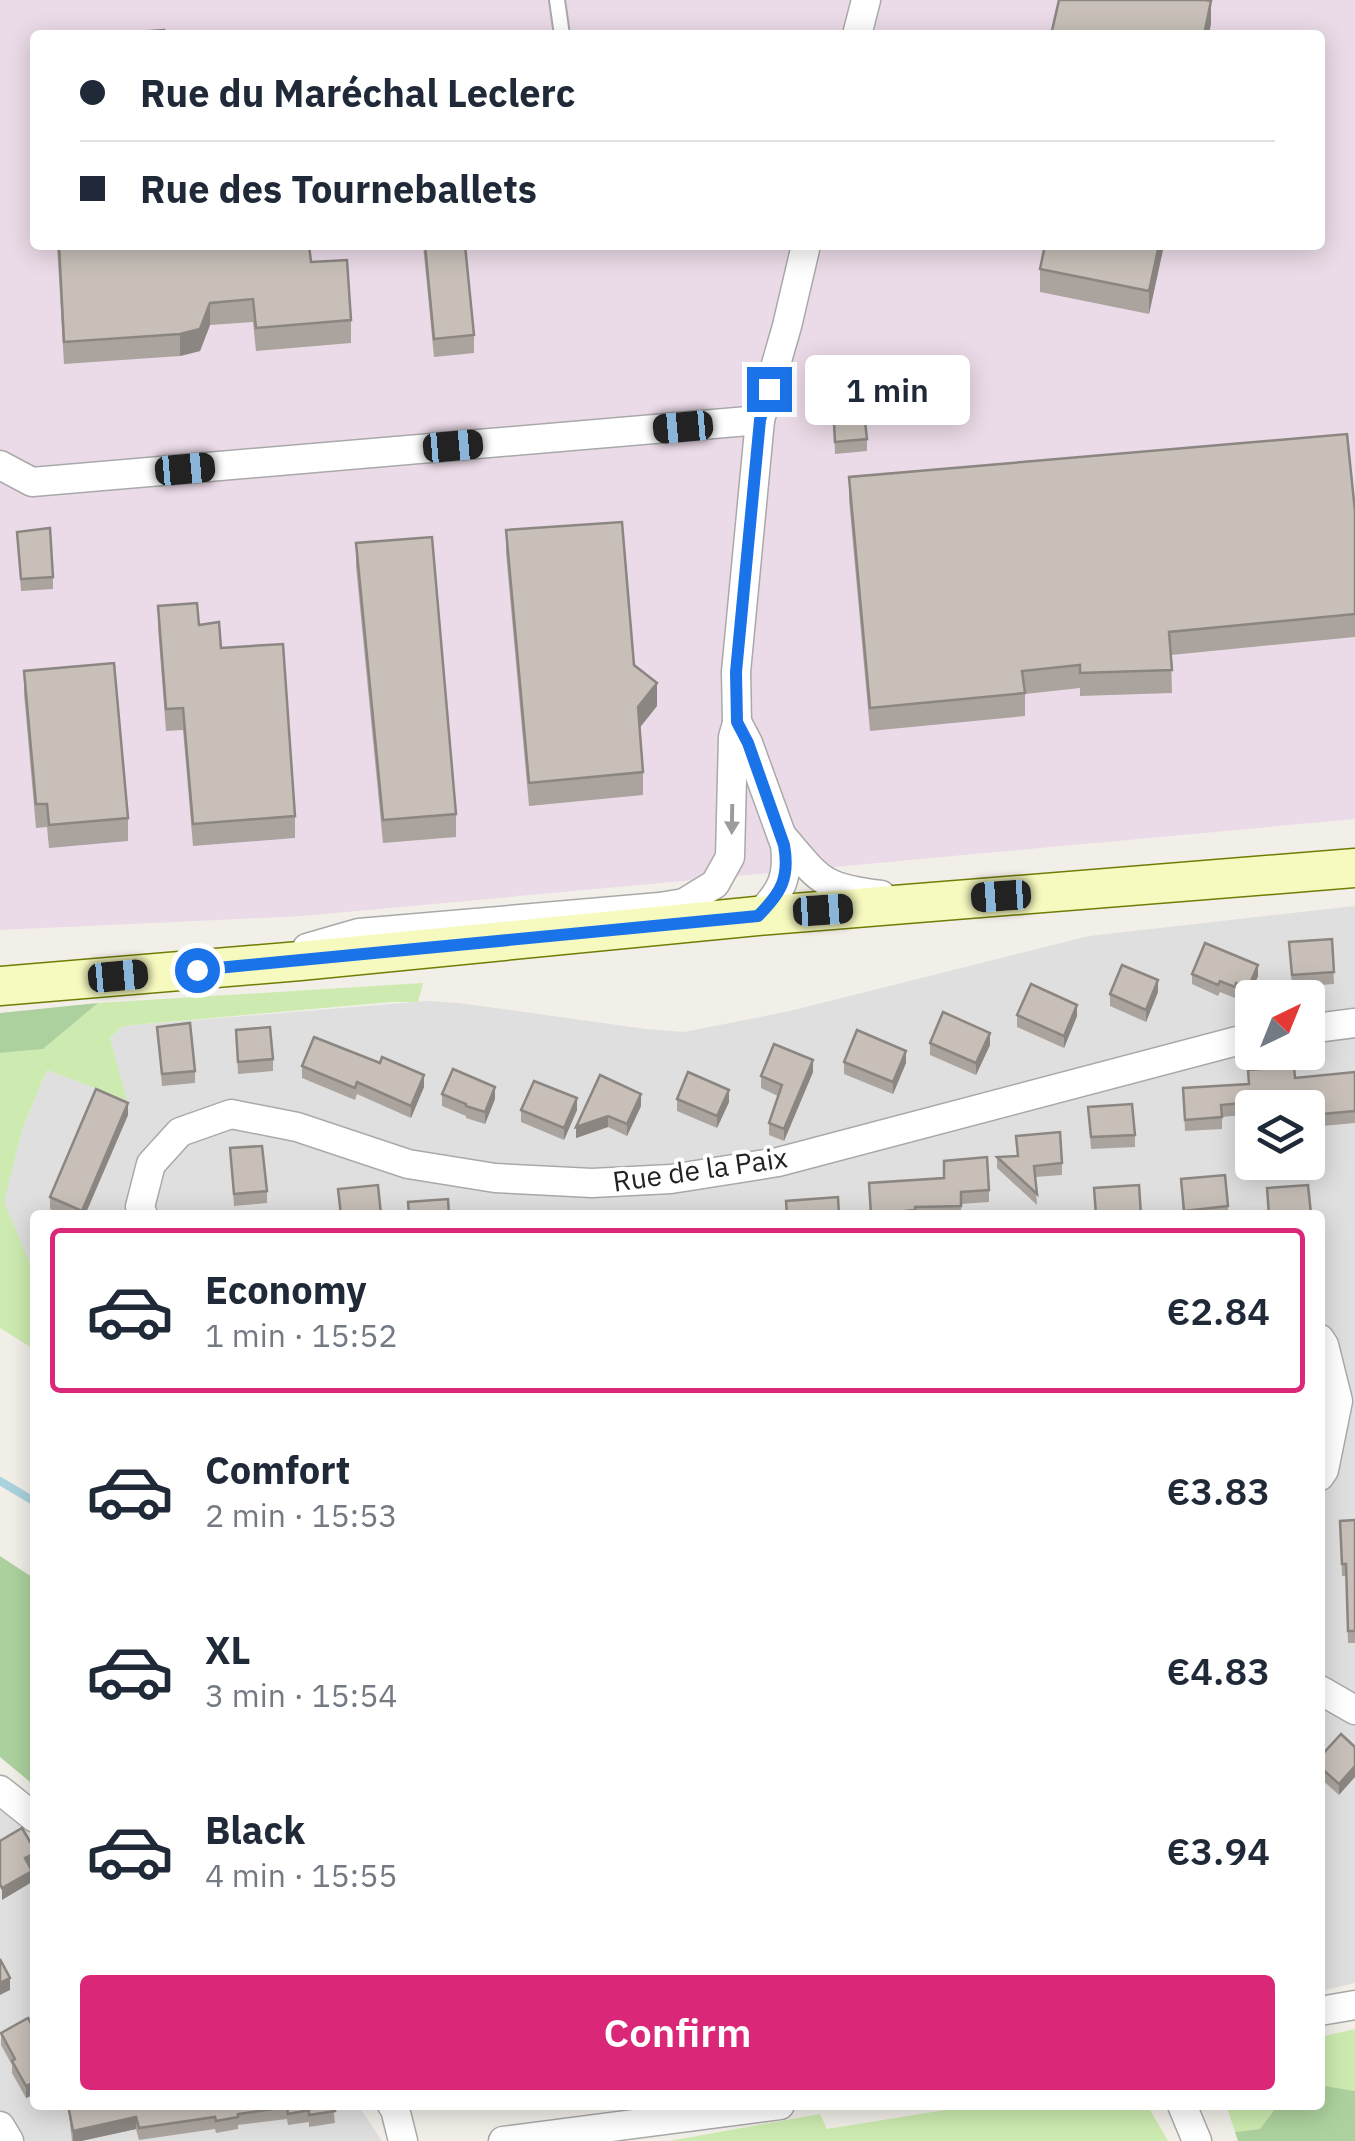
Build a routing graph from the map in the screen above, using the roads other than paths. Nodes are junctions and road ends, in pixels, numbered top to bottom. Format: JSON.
{"nodes":[{"id":1,"x":557,"y":0,"type":"edge"},
{"id":2,"x":866,"y":0,"type":"edge"},
{"id":3,"x":561,"y":30,"type":"edge"},
{"id":4,"x":858,"y":30,"type":"edge"},
{"id":5,"x":805,"y":250,"type":"edge"},
{"id":6,"x":760,"y":420,"type":"junction"},
{"id":7,"x":0,"y":464,"type":"edge"},
{"id":8,"x":737,"y":722,"type":"junction"},
{"id":9,"x":780,"y":834,"type":"junction"},
{"id":10,"x":1355,"y":868,"type":"edge"},
{"id":11,"x":922,"y":902,"type":"junction"},
{"id":12,"x":758,"y":916,"type":"junction"},
{"id":13,"x":236,"y":966,"type":"junction"},
{"id":14,"x":0,"y":986,"type":"edge"},
{"id":15,"x":1355,"y":1023,"type":"edge"},
{"id":16,"x":1325,"y":1027,"type":"edge"},
{"id":17,"x":1235,"y":1041,"type":"edge"},
{"id":18,"x":141,"y":1210,"type":"edge"},
{"id":19,"x":1325,"y":1349,"type":"edge"},
{"id":20,"x":1325,"y":1465,"type":"edge"},
{"id":21,"x":1325,"y":1693,"type":"edge"},
{"id":22,"x":1355,"y":1710,"type":"edge"},
{"id":23,"x":0,"y":1790,"type":"edge"},
{"id":24,"x":30,"y":1814,"type":"edge"},
{"id":25,"x":1355,"y":2005,"type":"edge"},
{"id":26,"x":1325,"y":2010,"type":"edge"},
{"id":27,"x":394,"y":2110,"type":"edge"},
{"id":28,"x":742,"y":2110,"type":"edge"},
{"id":29,"x":1184,"y":2110,"type":"edge"},
{"id":30,"x":0,"y":2126,"type":"edge"},
{"id":31,"x":9,"y":2141,"type":"edge"},
{"id":32,"x":403,"y":2141,"type":"edge"},
{"id":33,"x":503,"y":2141,"type":"edge"},
{"id":34,"x":1198,"y":2141,"type":"edge"}],
"edges":[{"from":1,"to":3,"type":"lane"},
{"from":2,"to":4,"type":"street"},
{"from":5,"to":6,"type":"street"},
{"from":6,"to":7,"type":"street"},
{"from":6,"to":8,"type":"street"},
{"from":8,"to":9,"type":"street"},
{"from":8,"to":13,"type":"street","one_way":true},
{"from":9,"to":11,"type":"street"},
{"from":9,"to":12,"type":"street"},
{"from":10,"to":11,"type":"main road"},
{"from":11,"to":12,"type":"main road"},
{"from":12,"to":13,"type":"main road"},
{"from":13,"to":14,"type":"main road"},
{"from":15,"to":16,"type":"street"},
{"from":17,"to":18,"type":"street","name":"Rue de la Paix"},
{"from":19,"to":20,"type":"street"},
{"from":21,"to":22,"type":"street"},
{"from":23,"to":24,"type":"street"},
{"from":25,"to":26,"type":"street"},
{"from":27,"to":32,"type":"street"},
{"from":28,"to":33,"type":"street"},
{"from":29,"to":34,"type":"street"},
{"from":30,"to":31,"type":"street"}]}
